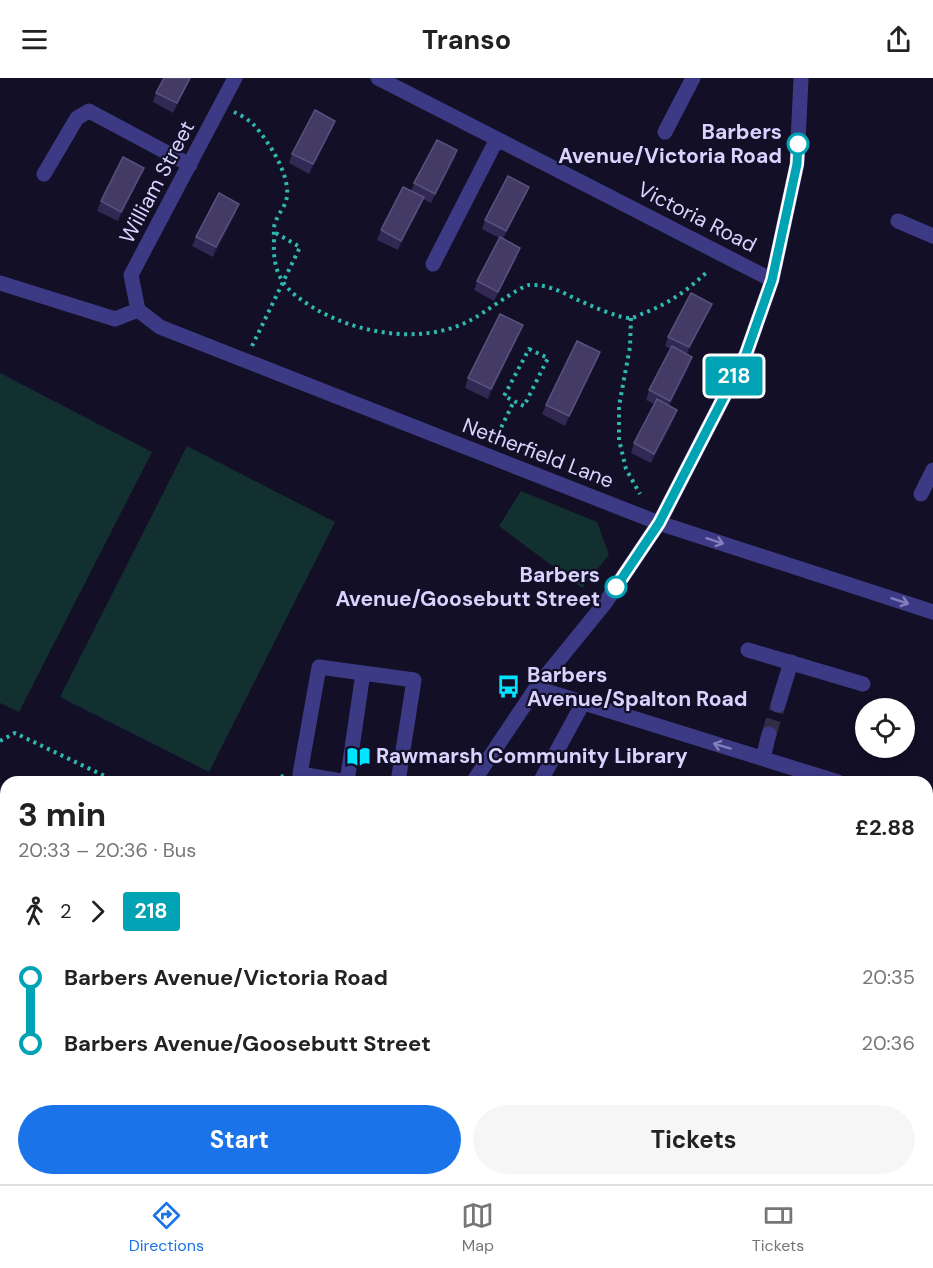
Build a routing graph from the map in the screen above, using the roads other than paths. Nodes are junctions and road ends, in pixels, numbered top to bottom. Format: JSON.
{"nodes":[{"id":1,"x":235,"y":78,"type":"edge"},
{"id":2,"x":378,"y":78,"type":"edge"},
{"id":3,"x":693,"y":78,"type":"edge"},
{"id":4,"x":801,"y":78,"type":"edge"},
{"id":5,"x":665,"y":132,"type":"dead end"},
{"id":6,"x":497,"y":139,"type":"junction"},
{"id":7,"x":190,"y":165,"type":"junction"},
{"id":8,"x":44,"y":174,"type":"dead end"},
{"id":9,"x":898,"y":221,"type":"dead end"},
{"id":10,"x":933,"y":237,"type":"edge"},
{"id":11,"x":433,"y":264,"type":"dead end"},
{"id":12,"x":772,"y":280,"type":"junction"},
{"id":13,"x":0,"y":283,"type":"edge"},
{"id":14,"x":138,"y":310,"type":"junction"},
{"id":15,"x":933,"y":470,"type":"edge"},
{"id":16,"x":921,"y":494,"type":"dead end"},
{"id":17,"x":659,"y":523,"type":"junction"},
{"id":18,"x":933,"y":612,"type":"edge"},
{"id":19,"x":748,"y":650,"type":"dead end"},
{"id":20,"x":791,"y":662,"type":"junction"},
{"id":21,"x":363,"y":673,"type":"junction"},
{"id":22,"x":863,"y":684,"type":"dead end"},
{"id":23,"x":536,"y":688,"type":"junction"},
{"id":24,"x":584,"y":703,"type":"junction"},
{"id":25,"x":778,"y":705,"type":"tunnel mouth"},
{"id":26,"x":770,"y":734,"type":"tunnel mouth"},
{"id":27,"x":762,"y":758,"type":"junction"},
{"id":28,"x":312,"y":776,"type":"edge"},
{"id":29,"x":348,"y":776,"type":"edge"},
{"id":30,"x":399,"y":776,"type":"edge"},
{"id":31,"x":477,"y":776,"type":"edge"},
{"id":32,"x":543,"y":776,"type":"edge"},
{"id":33,"x":819,"y":776,"type":"edge"}],
"edges":[{"from":1,"to":7,"type":"street","name":"William Street"},
{"from":2,"to":6,"type":"street","name":"Victoria Road"},
{"from":3,"to":5,"type":"street"},
{"from":4,"to":12,"type":"street"},
{"from":6,"to":11,"type":"street"},
{"from":6,"to":12,"type":"street","name":"Victoria Road"},
{"from":7,"to":8,"type":"street"},
{"from":7,"to":14,"type":"street","name":"William Street"},
{"from":9,"to":10,"type":"street"},
{"from":12,"to":17,"type":"street"},
{"from":13,"to":14,"type":"street"},
{"from":14,"to":17,"type":"street","name":"Netherfield Lane"},
{"from":15,"to":16,"type":"street"},
{"from":17,"to":18,"type":"street","name":"Netherfield Lane","one_way":true},
{"from":17,"to":23,"type":"street"},
{"from":19,"to":20,"type":"street"},
{"from":20,"to":22,"type":"street"},
{"from":20,"to":25,"type":"street"},
{"from":21,"to":28,"type":"street"},
{"from":21,"to":29,"type":"street"},
{"from":21,"to":30,"type":"street"},
{"from":23,"to":24,"type":"street"},
{"from":23,"to":31,"type":"street"},
{"from":27,"to":24,"type":"street","one_way":true},
{"from":24,"to":32,"type":"street"},
{"from":26,"to":27,"type":"street"},
{"from":27,"to":33,"type":"street"}]}
